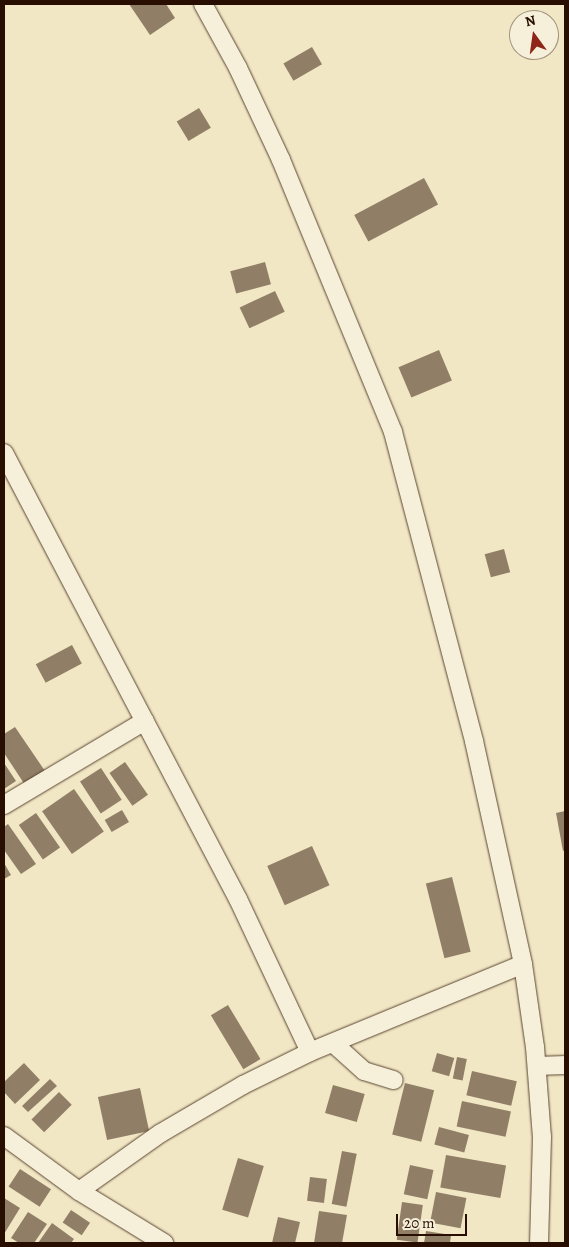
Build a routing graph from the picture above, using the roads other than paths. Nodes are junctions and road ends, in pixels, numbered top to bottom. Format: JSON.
{"nodes":[{"id":1,"x":203,"y":4,"type":"edge"},
{"id":2,"x":4,"y":453,"type":"edge"},
{"id":3,"x":145,"y":721,"type":"junction"},
{"id":4,"x":4,"y":805,"type":"edge"},
{"id":5,"x":523,"y":964,"type":"junction"},
{"id":6,"x":333,"y":1043,"type":"junction"},
{"id":7,"x":310,"y":1052,"type":"junction"},
{"id":8,"x":565,"y":1065,"type":"edge"},
{"id":9,"x":537,"y":1066,"type":"junction"},
{"id":10,"x":394,"y":1080,"type":"dead end"},
{"id":11,"x":4,"y":1136,"type":"edge"},
{"id":12,"x":79,"y":1191,"type":"junction"},
{"id":13,"x":164,"y":1243,"type":"edge"},
{"id":14,"x":539,"y":1243,"type":"edge"}],
"edges":[{"from":1,"to":5,"type":"street"},
{"from":2,"to":3,"type":"street"},
{"from":3,"to":4,"type":"street"},
{"from":3,"to":7,"type":"street"},
{"from":5,"to":6,"type":"street"},
{"from":5,"to":9,"type":"street"},
{"from":6,"to":7,"type":"street"},
{"from":6,"to":10,"type":"street"},
{"from":7,"to":12,"type":"street"},
{"from":8,"to":9,"type":"street"},
{"from":9,"to":14,"type":"street"},
{"from":11,"to":12,"type":"street"},
{"from":12,"to":13,"type":"street"}]}
